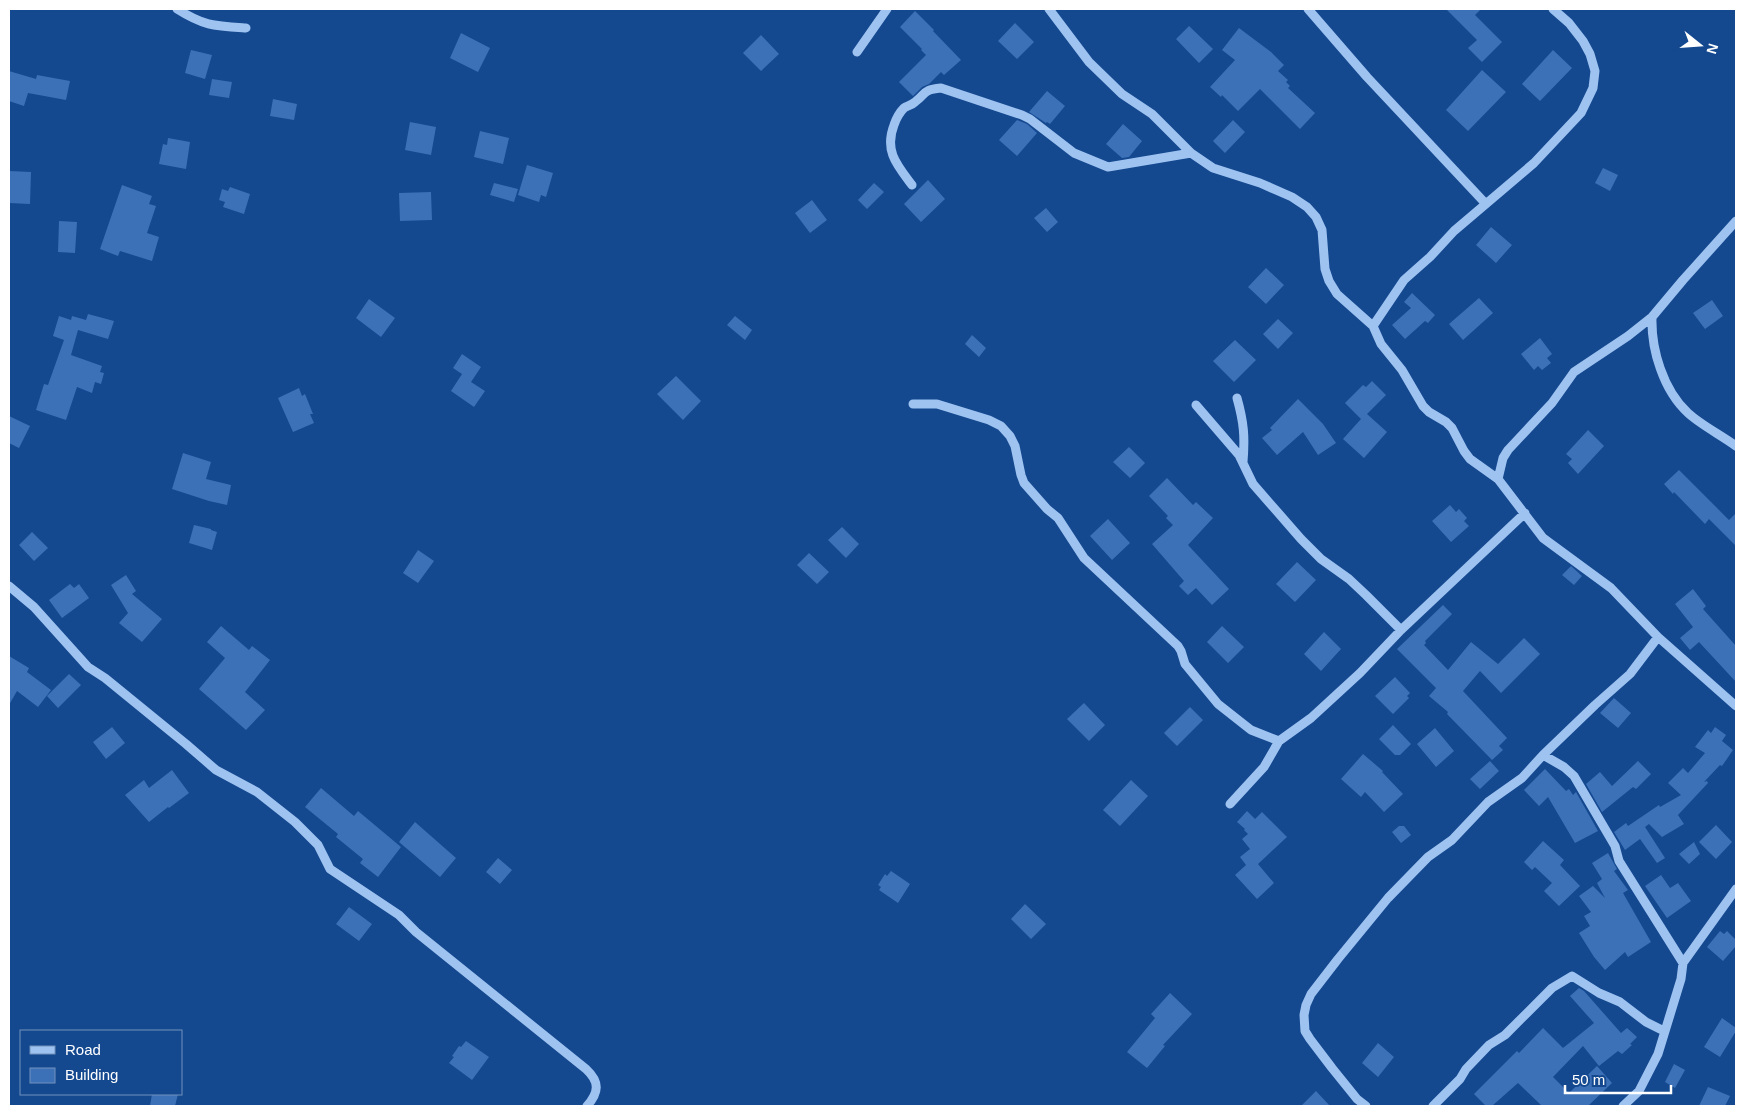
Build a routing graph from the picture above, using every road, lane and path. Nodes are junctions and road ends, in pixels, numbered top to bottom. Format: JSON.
{"nodes":[{"id":1,"x":177,"y":9,"type":"edge"},
{"id":2,"x":887,"y":9,"type":"edge"},
{"id":3,"x":1049,"y":9,"type":"edge"},
{"id":4,"x":1308,"y":9,"type":"edge"},
{"id":5,"x":1553,"y":9,"type":"edge"},
{"id":6,"x":246,"y":28,"type":"dead end"},
{"id":7,"x":857,"y":52,"type":"dead end"},
{"id":8,"x":1191,"y":153,"type":"junction"},
{"id":9,"x":912,"y":185,"type":"dead end"},
{"id":10,"x":1486,"y":204,"type":"junction"},
{"id":11,"x":1736,"y":221,"type":"edge"},
{"id":12,"x":1652,"y":316,"type":"junction"},
{"id":13,"x":1373,"y":326,"type":"junction"},
{"id":14,"x":1237,"y":398,"type":"dead end"},
{"id":15,"x":913,"y":404,"type":"dead end"},
{"id":16,"x":1196,"y":405,"type":"dead end"},
{"id":17,"x":1736,"y":446,"type":"edge"},
{"id":18,"x":1243,"y":462,"type":"junction"},
{"id":19,"x":1498,"y":479,"type":"junction"},
{"id":20,"x":1525,"y":513,"type":"junction"},
{"id":21,"x":9,"y":586,"type":"edge"},
{"id":22,"x":1401,"y":630,"type":"junction"},
{"id":23,"x":1658,"y":637,"type":"junction"},
{"id":24,"x":1736,"y":706,"type":"edge"},
{"id":25,"x":1279,"y":741,"type":"junction"},
{"id":26,"x":1543,"y":755,"type":"junction"},
{"id":27,"x":1230,"y":804,"type":"dead end"},
{"id":28,"x":1736,"y":889,"type":"edge"},
{"id":29,"x":1683,"y":963,"type":"junction"},
{"id":30,"x":1664,"y":1031,"type":"junction"},
{"id":31,"x":587,"y":1106,"type":"edge"},
{"id":32,"x":1366,"y":1106,"type":"edge"},
{"id":33,"x":1433,"y":1106,"type":"edge"},
{"id":34,"x":1623,"y":1106,"type":"edge"}],
"edges":[{"from":1,"to":6,"type":"street"},
{"from":2,"to":7,"type":"street"},
{"from":3,"to":8,"type":"street"},
{"from":4,"to":10,"type":"street"},
{"from":5,"to":10,"type":"street"},
{"from":8,"to":9,"type":"street"},
{"from":8,"to":13,"type":"street"},
{"from":10,"to":13,"type":"street"},
{"from":11,"to":12,"type":"street"},
{"from":12,"to":17,"type":"street"},
{"from":12,"to":19,"type":"street"},
{"from":13,"to":19,"type":"street"},
{"from":14,"to":18,"type":"street"},
{"from":15,"to":25,"type":"street"},
{"from":16,"to":18,"type":"street"},
{"from":18,"to":22,"type":"street"},
{"from":19,"to":20,"type":"street"},
{"from":20,"to":22,"type":"street"},
{"from":20,"to":23,"type":"street"},
{"from":21,"to":31,"type":"street"},
{"from":22,"to":25,"type":"street"},
{"from":23,"to":24,"type":"street"},
{"from":23,"to":26,"type":"street"},
{"from":25,"to":27,"type":"street"},
{"from":26,"to":29,"type":"street"},
{"from":26,"to":32,"type":"street"},
{"from":28,"to":29,"type":"street"},
{"from":29,"to":30,"type":"street"},
{"from":30,"to":33,"type":"street"},
{"from":30,"to":34,"type":"street"}]}
